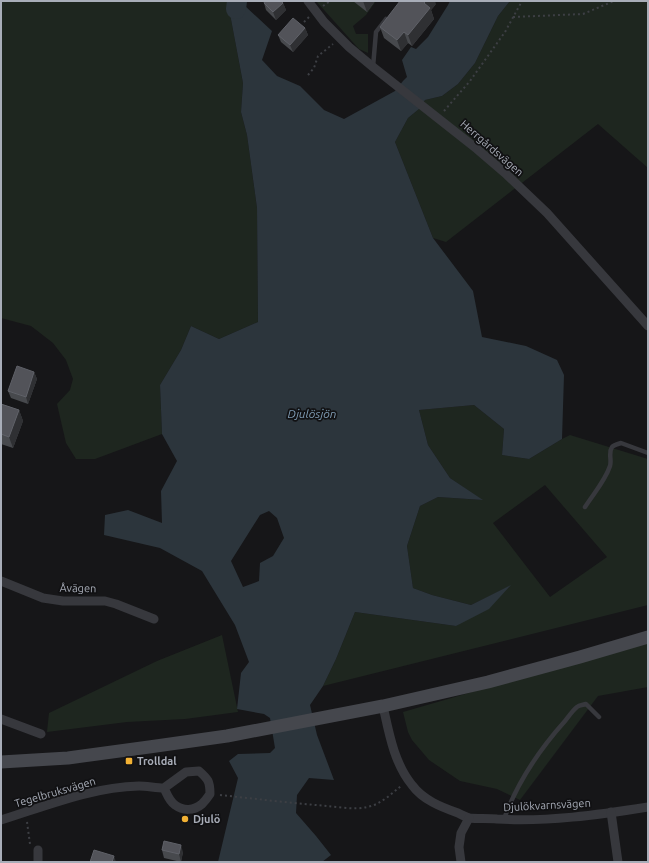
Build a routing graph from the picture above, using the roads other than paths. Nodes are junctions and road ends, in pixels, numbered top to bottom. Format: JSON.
{"nodes":[{"id":1,"x":308,"y":1,"type":"edge"},
{"id":2,"x":391,"y":13,"type":"edge"},
{"id":3,"x":373,"y":68,"type":"junction"},
{"id":4,"x":648,"y":326,"type":"edge"},
{"id":5,"x":648,"y":453,"type":"edge"},
{"id":6,"x":586,"y":507,"type":"dead end"},
{"id":7,"x":1,"y":581,"type":"edge"},
{"id":8,"x":154,"y":619,"type":"dead end"},
{"id":9,"x":648,"y":637,"type":"edge"},
{"id":10,"x":383,"y":706,"type":"junction"},
{"id":11,"x":599,"y":717,"type":"dead end"},
{"id":12,"x":1,"y":719,"type":"edge"},
{"id":13,"x":41,"y":734,"type":"dead end"},
{"id":14,"x":1,"y":762,"type":"edge"},
{"id":15,"x":164,"y":788,"type":"junction"},
{"id":16,"x":648,"y":807,"type":"edge"},
{"id":17,"x":611,"y":812,"type":"junction"},
{"id":18,"x":470,"y":818,"type":"junction"},
{"id":19,"x":504,"y":819,"type":"junction"},
{"id":20,"x":1,"y":820,"type":"edge"},
{"id":21,"x":38,"y":850,"type":"road end"},
{"id":22,"x":38,"y":862,"type":"edge"},
{"id":23,"x":461,"y":862,"type":"edge"},
{"id":24,"x":618,"y":862,"type":"edge"}],
"edges":[{"from":1,"to":3,"type":"street","name":"Herrgårdsvägen"},
{"from":2,"to":3,"type":"lane"},
{"from":3,"to":4,"type":"street","name":"Herrgårdsvägen"},
{"from":5,"to":6,"type":"lane"},
{"from":7,"to":8,"type":"street","name":"Åvägen"},
{"from":9,"to":10,"type":"main road"},
{"from":10,"to":14,"type":"main road"},
{"from":10,"to":18,"type":"street","name":"Djulökvarnsvägen"},
{"from":11,"to":19,"type":"lane"},
{"from":12,"to":13,"type":"street"},
{"from":15,"to":15,"type":"street"},
{"from":15,"to":20,"type":"street","name":"Tegelbruksvägen"},
{"from":16,"to":17,"type":"street","name":"Djulökvarnsvägen"},
{"from":17,"to":19,"type":"street","name":"Djulökvarnsvägen"},
{"from":17,"to":24,"type":"street"},
{"from":18,"to":19,"type":"street","name":"Djulökvarnsvägen"},
{"from":18,"to":23,"type":"street"},
{"from":21,"to":22,"type":"street"}]}
